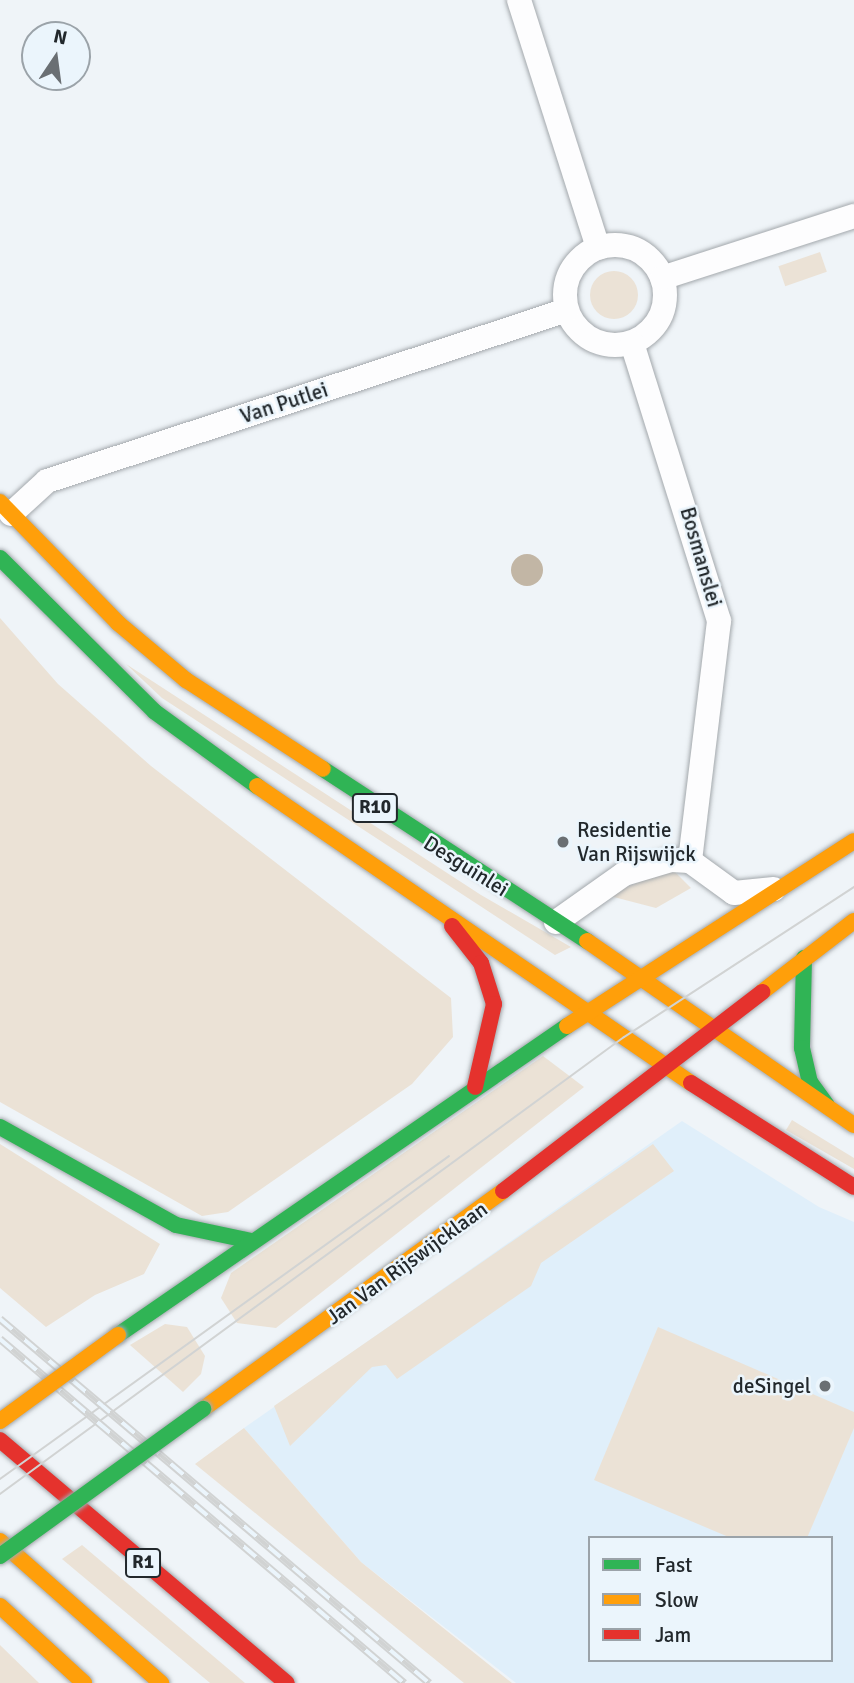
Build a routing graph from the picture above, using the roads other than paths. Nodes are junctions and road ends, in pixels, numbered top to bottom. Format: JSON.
{"nodes":[{"id":1,"x":519,"y":0,"type":"edge"},
{"id":2,"x":854,"y":216,"type":"edge"},
{"id":3,"x":598,"y":248,"type":"junction"},
{"id":4,"x":662,"y":278,"type":"junction"},
{"id":5,"x":567,"y":310,"type":"junction"},
{"id":6,"x":632,"y":343,"type":"junction"},
{"id":7,"x":6,"y":508,"type":"edge"},
{"id":8,"x":2,"y":564,"type":"edge"},
{"id":9,"x":854,"y":841,"type":"edge"},
{"id":10,"x":690,"y":861,"type":"junction"},
{"id":11,"x":792,"y":886,"type":"junction"},
{"id":12,"x":446,"y":919,"type":"junction"},
{"id":13,"x":854,"y":921,"type":"edge"},
{"id":14,"x":556,"y":922,"type":"junction"},
{"id":15,"x":804,"y":958,"type":"junction"},
{"id":16,"x":643,"y":979,"type":"junction"},
{"id":17,"x":588,"y":1014,"type":"junction"},
{"id":18,"x":716,"y":1028,"type":"junction"},
{"id":19,"x":666,"y":1067,"type":"junction"},
{"id":20,"x":475,"y":1087,"type":"junction"},
{"id":21,"x":831,"y":1110,"type":"junction"},
{"id":22,"x":854,"y":1125,"type":"edge"},
{"id":23,"x":0,"y":1127,"type":"edge"},
{"id":24,"x":854,"y":1188,"type":"edge"},
{"id":25,"x":251,"y":1241,"type":"junction"},
{"id":26,"x":0,"y":1421,"type":"edge"},
{"id":27,"x":0,"y":1440,"type":"edge"},
{"id":28,"x":0,"y":1541,"type":"edge"},
{"id":29,"x":0,"y":1556,"type":"edge"},
{"id":30,"x":0,"y":1606,"type":"edge"},
{"id":31,"x":84,"y":1683,"type":"edge"},
{"id":32,"x":161,"y":1683,"type":"edge"},
{"id":33,"x":288,"y":1683,"type":"edge"}],
"edges":[{"from":1,"to":3,"type":"street"},
{"from":2,"to":4,"type":"street"},
{"from":3,"to":4,"type":"street"},
{"from":3,"to":5,"type":"street"},
{"from":4,"to":6,"type":"street"},
{"from":5,"to":6,"type":"street"},
{"from":5,"to":7,"type":"street","name":"Van Putlei"},
{"from":6,"to":10,"type":"street","name":"Bosmanslei"},
{"from":7,"to":14,"type":"main road","name":"Desguinlei","number":"R10"},
{"from":8,"to":12,"type":"main road","number":"R10"},
{"from":9,"to":11,"type":"main road"},
{"from":10,"to":11,"type":"street"},
{"from":10,"to":14,"type":"street"},
{"from":11,"to":16,"type":"main road"},
{"from":12,"to":17,"type":"main road","number":"R10"},
{"from":12,"to":20,"type":"main road"},
{"from":13,"to":15,"type":"main road","name":"Jan Van Rijswijcklaan"},
{"from":14,"to":16,"type":"main road","name":"Desguinlei","number":"R10"},
{"from":15,"to":18,"type":"main road","name":"Jan Van Rijswijcklaan"},
{"from":15,"to":21,"type":"main road"},
{"from":16,"to":17,"type":"main road"},
{"from":16,"to":18,"type":"main road","name":"Desguinlei","number":"R10"},
{"from":17,"to":19,"type":"main road","number":"R10"},
{"from":17,"to":20,"type":"main road"},
{"from":18,"to":19,"type":"main road","name":"Jan Van Rijswijcklaan"},
{"from":18,"to":21,"type":"main road","name":"Desguinlei","number":"R10"},
{"from":19,"to":24,"type":"main road","number":"R10"},
{"from":19,"to":29,"type":"main road","name":"Jan Van Rijswijcklaan","bridge":true},
{"from":20,"to":25,"type":"main road"},
{"from":21,"to":22,"type":"main road","name":"Desguinlei","number":"R10"},
{"from":23,"to":25,"type":"main road"},
{"from":25,"to":26,"type":"main road","bridge":true},
{"from":27,"to":33,"type":"main road","number":"R1"},
{"from":28,"to":32,"type":"main road"},
{"from":30,"to":31,"type":"main road"}]}
